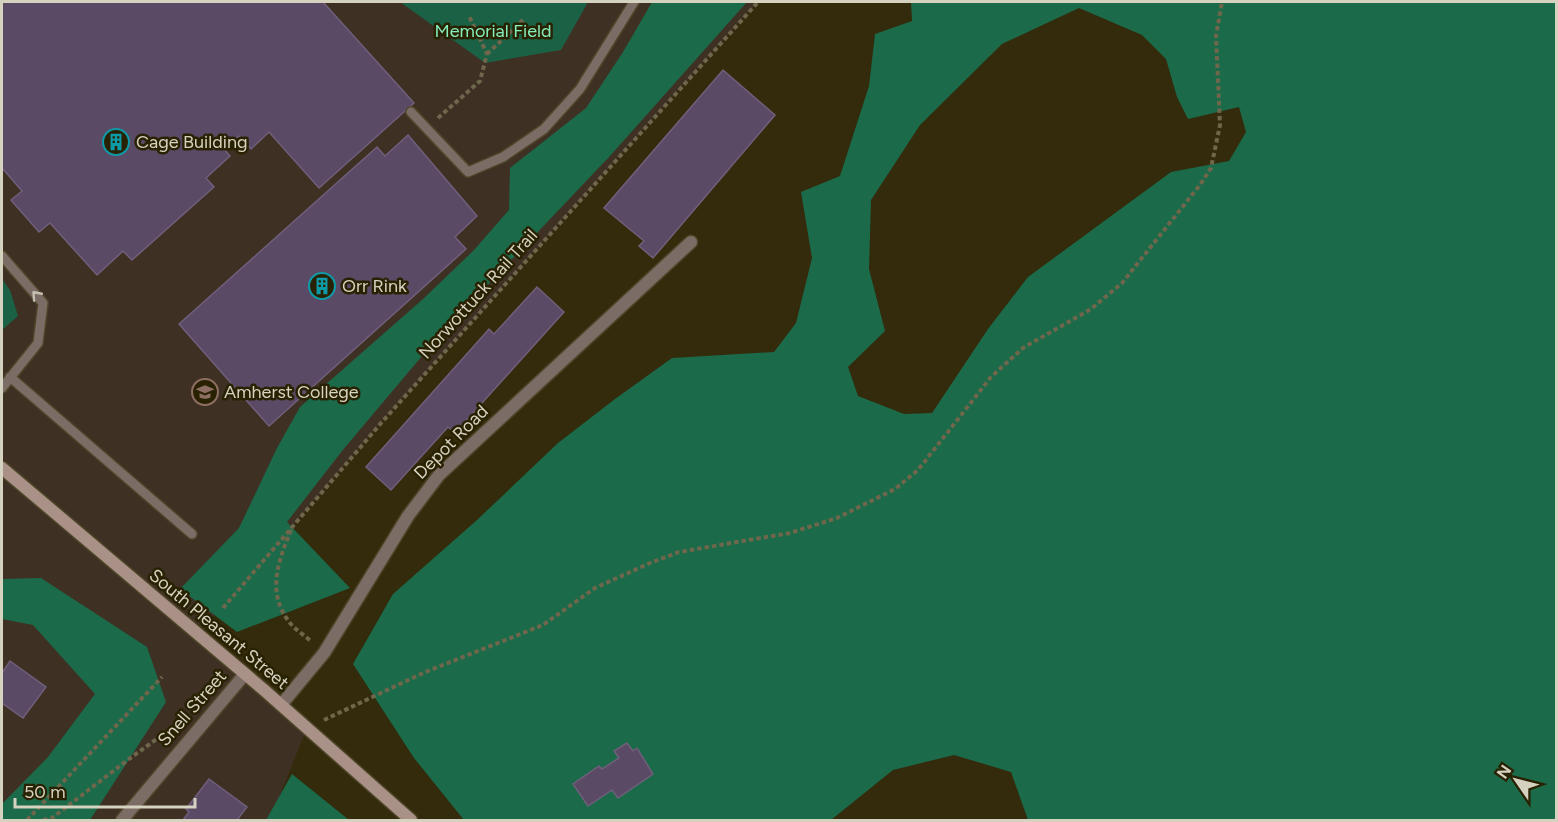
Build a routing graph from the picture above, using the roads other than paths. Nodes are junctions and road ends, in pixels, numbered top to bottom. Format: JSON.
{"nodes":[{"id":1,"x":634,"y":2,"type":"edge"},
{"id":2,"x":411,"y":112,"type":"dead end"},
{"id":3,"x":691,"y":242,"type":"dead end"},
{"id":4,"x":2,"y":256,"type":"edge"},
{"id":5,"x":10,"y":377,"type":"junction"},
{"id":6,"x":2,"y":388,"type":"edge"},
{"id":7,"x":2,"y":468,"type":"edge"},
{"id":8,"x":192,"y":534,"type":"dead end"},
{"id":9,"x":245,"y":674,"type":"junction"},
{"id":10,"x":281,"y":705,"type":"junction"},
{"id":11,"x":122,"y":820,"type":"edge"},
{"id":12,"x":411,"y":820,"type":"edge"}],
"edges":[{"from":1,"to":2,"type":"lane"},
{"from":3,"to":10,"type":"street","name":"Depot Road"},
{"from":5,"to":4,"type":"lane","one_way":true},
{"from":5,"to":6,"type":"lane"},
{"from":5,"to":8,"type":"lane"},
{"from":7,"to":9,"type":"main road","name":"South Pleasant Street"},
{"from":9,"to":10,"type":"main road","name":"South Pleasant Street"},
{"from":9,"to":11,"type":"street","name":"Snell Street"},
{"from":10,"to":12,"type":"main road","name":"South Pleasant Street"}]}
